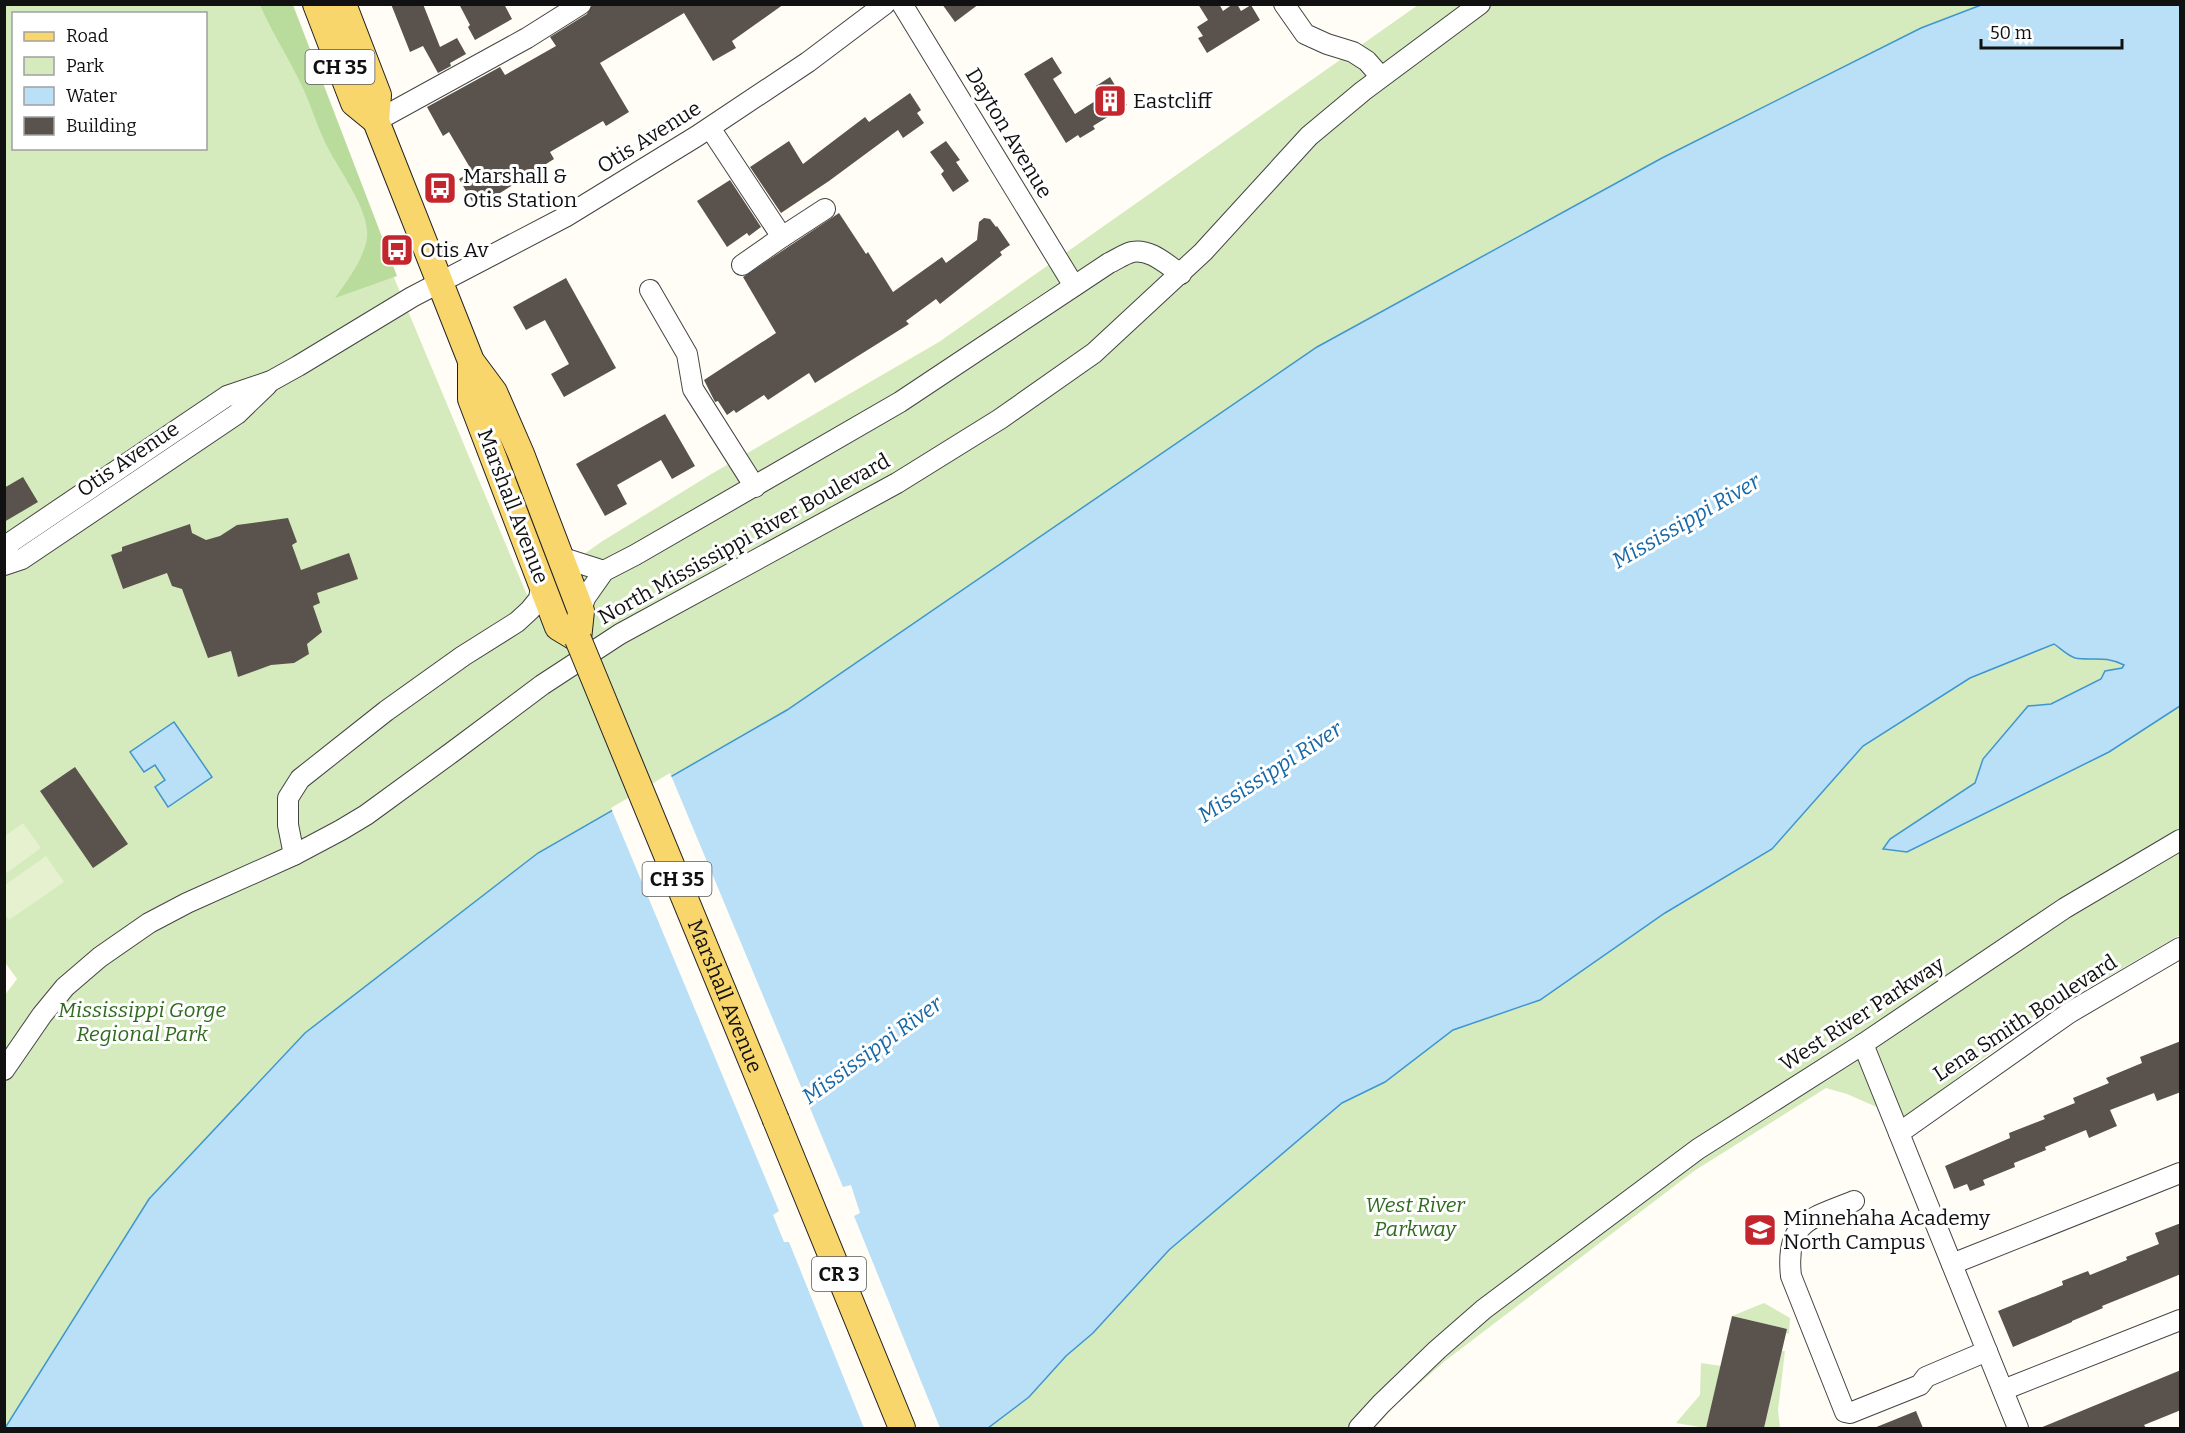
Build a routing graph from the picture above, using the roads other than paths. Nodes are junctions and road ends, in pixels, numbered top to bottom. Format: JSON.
{"nodes":[{"id":1,"x":316,"y":4,"type":"edge"},
{"id":2,"x":343,"y":4,"type":"edge"},
{"id":3,"x":581,"y":4,"type":"edge"},
{"id":4,"x":885,"y":4,"type":"edge"},
{"id":5,"x":902,"y":4,"type":"edge"},
{"id":6,"x":1284,"y":4,"type":"edge"},
{"id":7,"x":1480,"y":4,"type":"edge"},
{"id":8,"x":1382,"y":77,"type":"junction"},
{"id":9,"x":376,"y":121,"type":"junction"},
{"id":10,"x":710,"y":128,"type":"junction"},
{"id":11,"x":825,"y":209,"type":"dead end"},
{"id":12,"x":782,"y":237,"type":"junction"},
{"id":13,"x":742,"y":265,"type":"dead end"},
{"id":14,"x":1181,"y":274,"type":"junction"},
{"id":15,"x":441,"y":282,"type":"junction"},
{"id":16,"x":1074,"y":286,"type":"junction"},
{"id":17,"x":650,"y":290,"type":"dead end"},
{"id":18,"x":471,"y":362,"type":"junction"},
{"id":19,"x":271,"y":381,"type":"junction"},
{"id":20,"x":755,"y":487,"type":"junction"},
{"id":21,"x":4,"y":553,"type":"edge"},
{"id":22,"x":560,"y":557,"type":"junction"},
{"id":23,"x":4,"y":565,"type":"edge"},
{"id":24,"x":604,"y":571,"type":"junction"},
{"id":25,"x":542,"y":580,"type":"junction"},
{"id":26,"x":581,"y":611,"type":"junction"},
{"id":27,"x":517,"y":622,"type":"junction"},
{"id":28,"x":568,"y":633,"type":"junction"},
{"id":29,"x":2181,"y":840,"type":"edge"},
{"id":30,"x":294,"y":855,"type":"junction"},
{"id":31,"x":2181,"y":948,"type":"edge"},
{"id":32,"x":1863,"y":1044,"type":"junction"},
{"id":33,"x":5,"y":1070,"type":"edge"},
{"id":34,"x":776,"y":1120,"type":"joint"},
{"id":35,"x":1899,"y":1133,"type":"junction"},
{"id":36,"x":2181,"y":1173,"type":"edge"},
{"id":37,"x":1854,"y":1201,"type":"dead end"},
{"id":38,"x":1952,"y":1264,"type":"junction"},
{"id":39,"x":2181,"y":1320,"type":"edge"},
{"id":40,"x":1987,"y":1351,"type":"junction"},
{"id":41,"x":2003,"y":1390,"type":"junction"},
{"id":42,"x":902,"y":1428,"type":"edge"},
{"id":43,"x":1359,"y":1428,"type":"edge"},
{"id":44,"x":2018,"y":1428,"type":"edge"}],
"edges":[{"from":1,"to":9,"type":"main road","name":"Marshall Avenue","number":"CH 35"},
{"from":2,"to":9,"type":"main road","name":"Marshall Avenue","number":"CH 35"},
{"from":3,"to":9,"type":"street"},
{"from":4,"to":10,"type":"street","name":"Otis Avenue"},
{"from":5,"to":16,"type":"street","name":"Dayton Avenue"},
{"from":6,"to":8,"type":"street"},
{"from":7,"to":8,"type":"street","name":"North Mississippi River Boulevard"},
{"from":8,"to":14,"type":"street","name":"North Mississippi River Boulevard"},
{"from":9,"to":15,"type":"main road","name":"Marshall Avenue","number":"CH 35"},
{"from":10,"to":12,"type":"street"},
{"from":10,"to":15,"type":"street","name":"Otis Avenue"},
{"from":11,"to":12,"type":"street"},
{"from":12,"to":13,"type":"street"},
{"from":14,"to":16,"type":"street"},
{"from":14,"to":30,"type":"street","name":"North Mississippi River Boulevard"},
{"from":15,"to":18,"type":"main road","name":"Marshall Avenue","number":"CH 35"},
{"from":15,"to":19,"type":"street","name":"Otis Avenue"},
{"from":16,"to":20,"type":"street"},
{"from":17,"to":20,"type":"street"},
{"from":18,"to":22,"type":"main road","name":"Marshall Avenue","number":"CH 35"},
{"from":18,"to":25,"type":"main road","name":"Marshall Avenue","number":"CH 35"},
{"from":19,"to":21,"type":"street","name":"Otis Avenue"},
{"from":19,"to":23,"type":"street","name":"Otis Avenue"},
{"from":20,"to":24,"type":"street"},
{"from":22,"to":24,"type":"street"},
{"from":22,"to":26,"type":"main road","name":"Marshall Avenue","number":"CH 35"},
{"from":24,"to":26,"type":"street"},
{"from":25,"to":27,"type":"street"},
{"from":25,"to":28,"type":"main road","name":"Marshall Avenue","number":"CH 35"},
{"from":26,"to":28,"type":"main road","name":"Marshall Avenue","number":"CH 35"},
{"from":27,"to":28,"type":"street"},
{"from":27,"to":30,"type":"street"},
{"from":28,"to":34,"type":"main road","name":"Marshall Avenue","number":"CH 35","bridge":true},
{"from":29,"to":32,"type":"street","name":"West River Parkway"},
{"from":30,"to":33,"type":"street","name":"North Mississippi River Boulevard"},
{"from":31,"to":35,"type":"street","name":"Lena Smith Boulevard"},
{"from":32,"to":35,"type":"street"},
{"from":32,"to":43,"type":"street","name":"West River Parkway"},
{"from":34,"to":42,"type":"main road","number":"CR 3"},
{"from":35,"to":38,"type":"street"},
{"from":36,"to":38,"type":"street"},
{"from":37,"to":40,"type":"street"},
{"from":38,"to":40,"type":"street"},
{"from":39,"to":41,"type":"street"},
{"from":40,"to":41,"type":"street"},
{"from":41,"to":44,"type":"street"}]}
